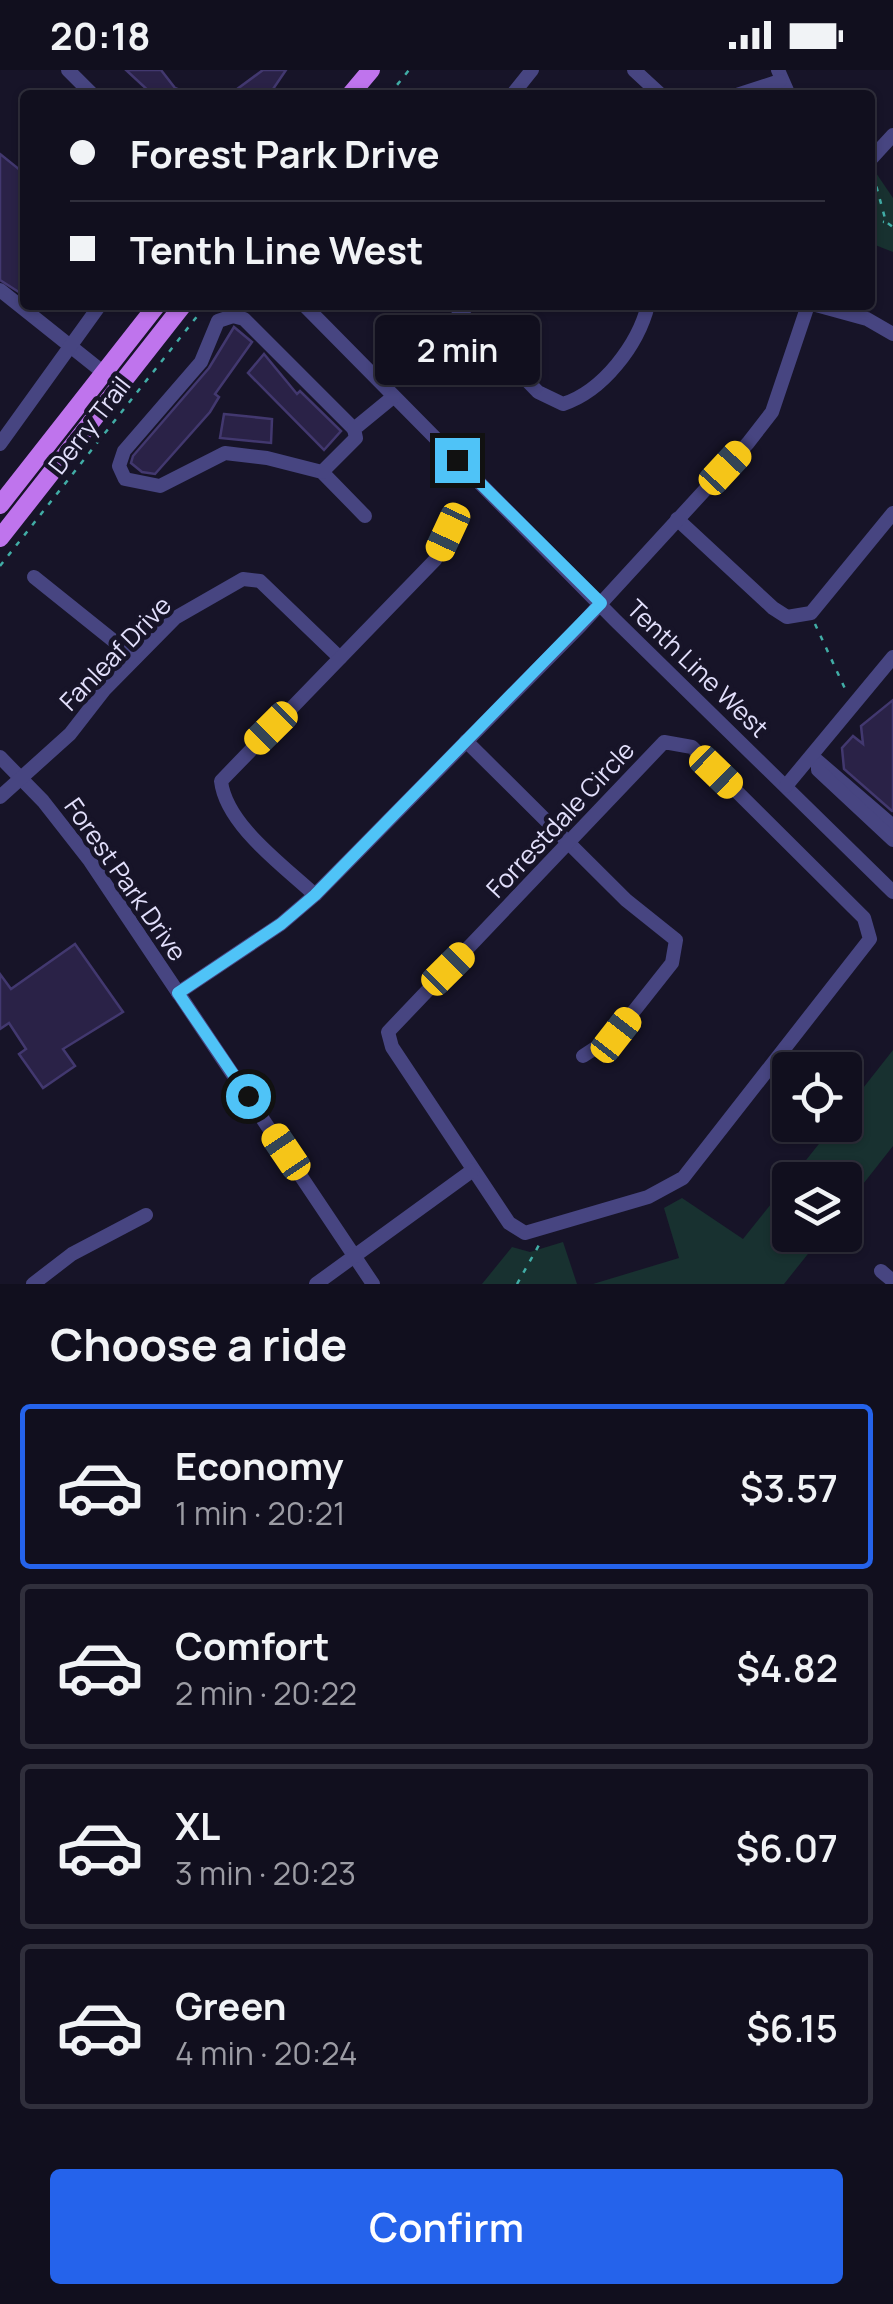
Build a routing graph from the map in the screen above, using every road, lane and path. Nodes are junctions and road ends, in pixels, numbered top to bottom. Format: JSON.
{"nodes":[{"id":1,"x":68,"y":70,"type":"edge"},
{"id":2,"x":371,"y":70,"type":"edge"},
{"id":3,"x":409,"y":70,"type":"edge"},
{"id":4,"x":532,"y":70,"type":"edge"},
{"id":5,"x":634,"y":70,"type":"edge"},
{"id":6,"x":782,"y":82,"type":"edge"},
{"id":7,"x":88,"y":90,"type":"edge"},
{"id":8,"x":354,"y":90,"type":"edge"},
{"id":9,"x":393,"y":90,"type":"edge"},
{"id":10,"x":516,"y":90,"type":"edge"},
{"id":11,"x":656,"y":90,"type":"edge"},
{"id":12,"x":754,"y":90,"type":"edge"},
{"id":13,"x":893,"y":135,"type":"edge"},
{"id":14,"x":875,"y":157,"type":"edge"},
{"id":15,"x":875,"y":181,"type":"edge"},
{"id":16,"x":875,"y":221,"type":"edge"},
{"id":17,"x":886,"y":222,"type":"junction"},
{"id":18,"x":893,"y":227,"type":"edge"},
{"id":19,"x":0,"y":290,"type":"edge"},
{"id":20,"x":20,"y":306,"type":"edge"},
{"id":21,"x":25,"y":310,"type":"edge"},
{"id":22,"x":96,"y":310,"type":"edge"},
{"id":23,"x":153,"y":310,"type":"edge"},
{"id":24,"x":178,"y":310,"type":"edge"},
{"id":25,"x":202,"y":310,"type":"edge"},
{"id":26,"x":309,"y":310,"type":"edge"},
{"id":27,"x":459,"y":310,"type":"edge"},
{"id":28,"x":646,"y":310,"type":"edge"},
{"id":29,"x":806,"y":310,"type":"edge"},
{"id":30,"x":834,"y":310,"type":"edge"},
{"id":31,"x":893,"y":334,"type":"edge"},
{"id":32,"x":71,"y":346,"type":"junction"},
{"id":33,"x":104,"y":373,"type":"junction"},
{"id":34,"x":393,"y":396,"type":"junction"},
{"id":35,"x":354,"y":429,"type":"junction"},
{"id":36,"x":0,"y":444,"type":"edge"},
{"id":37,"x":322,"y":472,"type":"junction"},
{"id":38,"x":6,"y":485,"type":"edge"},
{"id":39,"x":0,"y":506,"type":"edge"},
{"id":40,"x":893,"y":513,"type":"edge"},
{"id":41,"x":364,"y":516,"type":"dead end"},
{"id":42,"x":677,"y":519,"type":"junction"},
{"id":43,"x":448,"y":532,"type":"dead end"},
{"id":44,"x":0,"y":538,"type":"edge"},
{"id":45,"x":0,"y":566,"type":"edge"},
{"id":46,"x":34,"y":577,"type":"dead end"},
{"id":47,"x":601,"y":603,"type":"junction"},
{"id":48,"x":811,"y":614,"type":"junction"},
{"id":49,"x":135,"y":658,"type":"junction"},
{"id":50,"x":340,"y":658,"type":"junction"},
{"id":51,"x":893,"y":658,"type":"edge"},
{"id":52,"x":847,"y":692,"type":"dead end"},
{"id":53,"x":466,"y":741,"type":"junction"},
{"id":54,"x":0,"y":757,"type":"edge"},
{"id":55,"x":815,"y":759,"type":"junction"},
{"id":56,"x":22,"y":778,"type":"junction"},
{"id":57,"x":786,"y":786,"type":"junction"},
{"id":58,"x":0,"y":797,"type":"edge"},
{"id":59,"x":893,"y":826,"type":"edge"},
{"id":60,"x":893,"y":840,"type":"edge"},
{"id":61,"x":571,"y":845,"type":"junction"},
{"id":62,"x":893,"y":892,"type":"edge"},
{"id":63,"x":315,"y":895,"type":"junction"},
{"id":64,"x":178,"y":993,"type":"junction"},
{"id":65,"x":582,"y":1056,"type":"dead end"},
{"id":66,"x":473,"y":1170,"type":"junction"},
{"id":67,"x":146,"y":1215,"type":"dead end"},
{"id":68,"x":540,"y":1245,"type":"dead end"},
{"id":69,"x":352,"y":1255,"type":"junction"},
{"id":70,"x":33,"y":1284,"type":"edge"},
{"id":71,"x":316,"y":1284,"type":"edge"},
{"id":72,"x":372,"y":1284,"type":"edge"},
{"id":73,"x":517,"y":1284,"type":"edge"}],
"edges":[{"from":1,"to":7,"type":"street"},
{"from":2,"to":8,"type":"main road"},
{"from":3,"to":9,"type":"path"},
{"from":4,"to":10,"type":"street"},
{"from":5,"to":11,"type":"street"},
{"from":6,"to":12,"type":"street"},
{"from":13,"to":14,"type":"street"},
{"from":15,"to":17,"type":"path"},
{"from":16,"to":17,"type":"path"},
{"from":17,"to":18,"type":"path"},
{"from":19,"to":20,"type":"street"},
{"from":21,"to":32,"type":"street"},
{"from":22,"to":32,"type":"street"},
{"from":23,"to":33,"type":"main road"},
{"from":24,"to":44,"type":"main road"},
{"from":25,"to":45,"type":"path","name":"Derry Trail"},
{"from":26,"to":34,"type":"street","name":"Tenth Line West"},
{"from":27,"to":28,"type":"street"},
{"from":29,"to":42,"type":"street"},
{"from":30,"to":31,"type":"street"},
{"from":32,"to":33,"type":"street"},
{"from":32,"to":36,"type":"street"},
{"from":33,"to":38,"type":"main road"},
{"from":34,"to":35,"type":"street"},
{"from":34,"to":47,"type":"street","name":"Tenth Line West"},
{"from":35,"to":37,"type":"street"},
{"from":35,"to":37,"type":"street"},
{"from":37,"to":41,"type":"street"},
{"from":38,"to":39,"type":"main road"},
{"from":40,"to":48,"type":"street"},
{"from":42,"to":47,"type":"street"},
{"from":42,"to":48,"type":"street"},
{"from":43,"to":50,"type":"street"},
{"from":46,"to":49,"type":"street"},
{"from":47,"to":53,"type":"street"},
{"from":47,"to":57,"type":"street","name":"Tenth Line West"},
{"from":48,"to":52,"type":"path"},
{"from":49,"to":50,"type":"street","name":"Fanleaf Drive"},
{"from":49,"to":56,"type":"street","name":"Fanleaf Drive"},
{"from":50,"to":63,"type":"street"},
{"from":51,"to":55,"type":"street"},
{"from":53,"to":61,"type":"street"},
{"from":53,"to":63,"type":"street"},
{"from":54,"to":56,"type":"street","name":"Forest Park Drive"},
{"from":55,"to":57,"type":"street"},
{"from":55,"to":59,"type":"street"},
{"from":55,"to":60,"type":"street"},
{"from":56,"to":58,"type":"street","name":"Fanleaf Drive"},
{"from":56,"to":64,"type":"street","name":"Forest Park Drive"},
{"from":57,"to":62,"type":"street","name":"Tenth Line West"},
{"from":61,"to":65,"type":"street"},
{"from":61,"to":66,"type":"street","name":"Forrestdale Circle"},
{"from":61,"to":66,"type":"street","name":"Forrestdale Circle"},
{"from":63,"to":64,"type":"street"},
{"from":64,"to":69,"type":"street","name":"Forest Park Drive"},
{"from":66,"to":69,"type":"street"},
{"from":67,"to":70,"type":"street"},
{"from":68,"to":73,"type":"path"},
{"from":69,"to":71,"type":"street"},
{"from":69,"to":72,"type":"street","name":"Forest Park Drive"}]}
